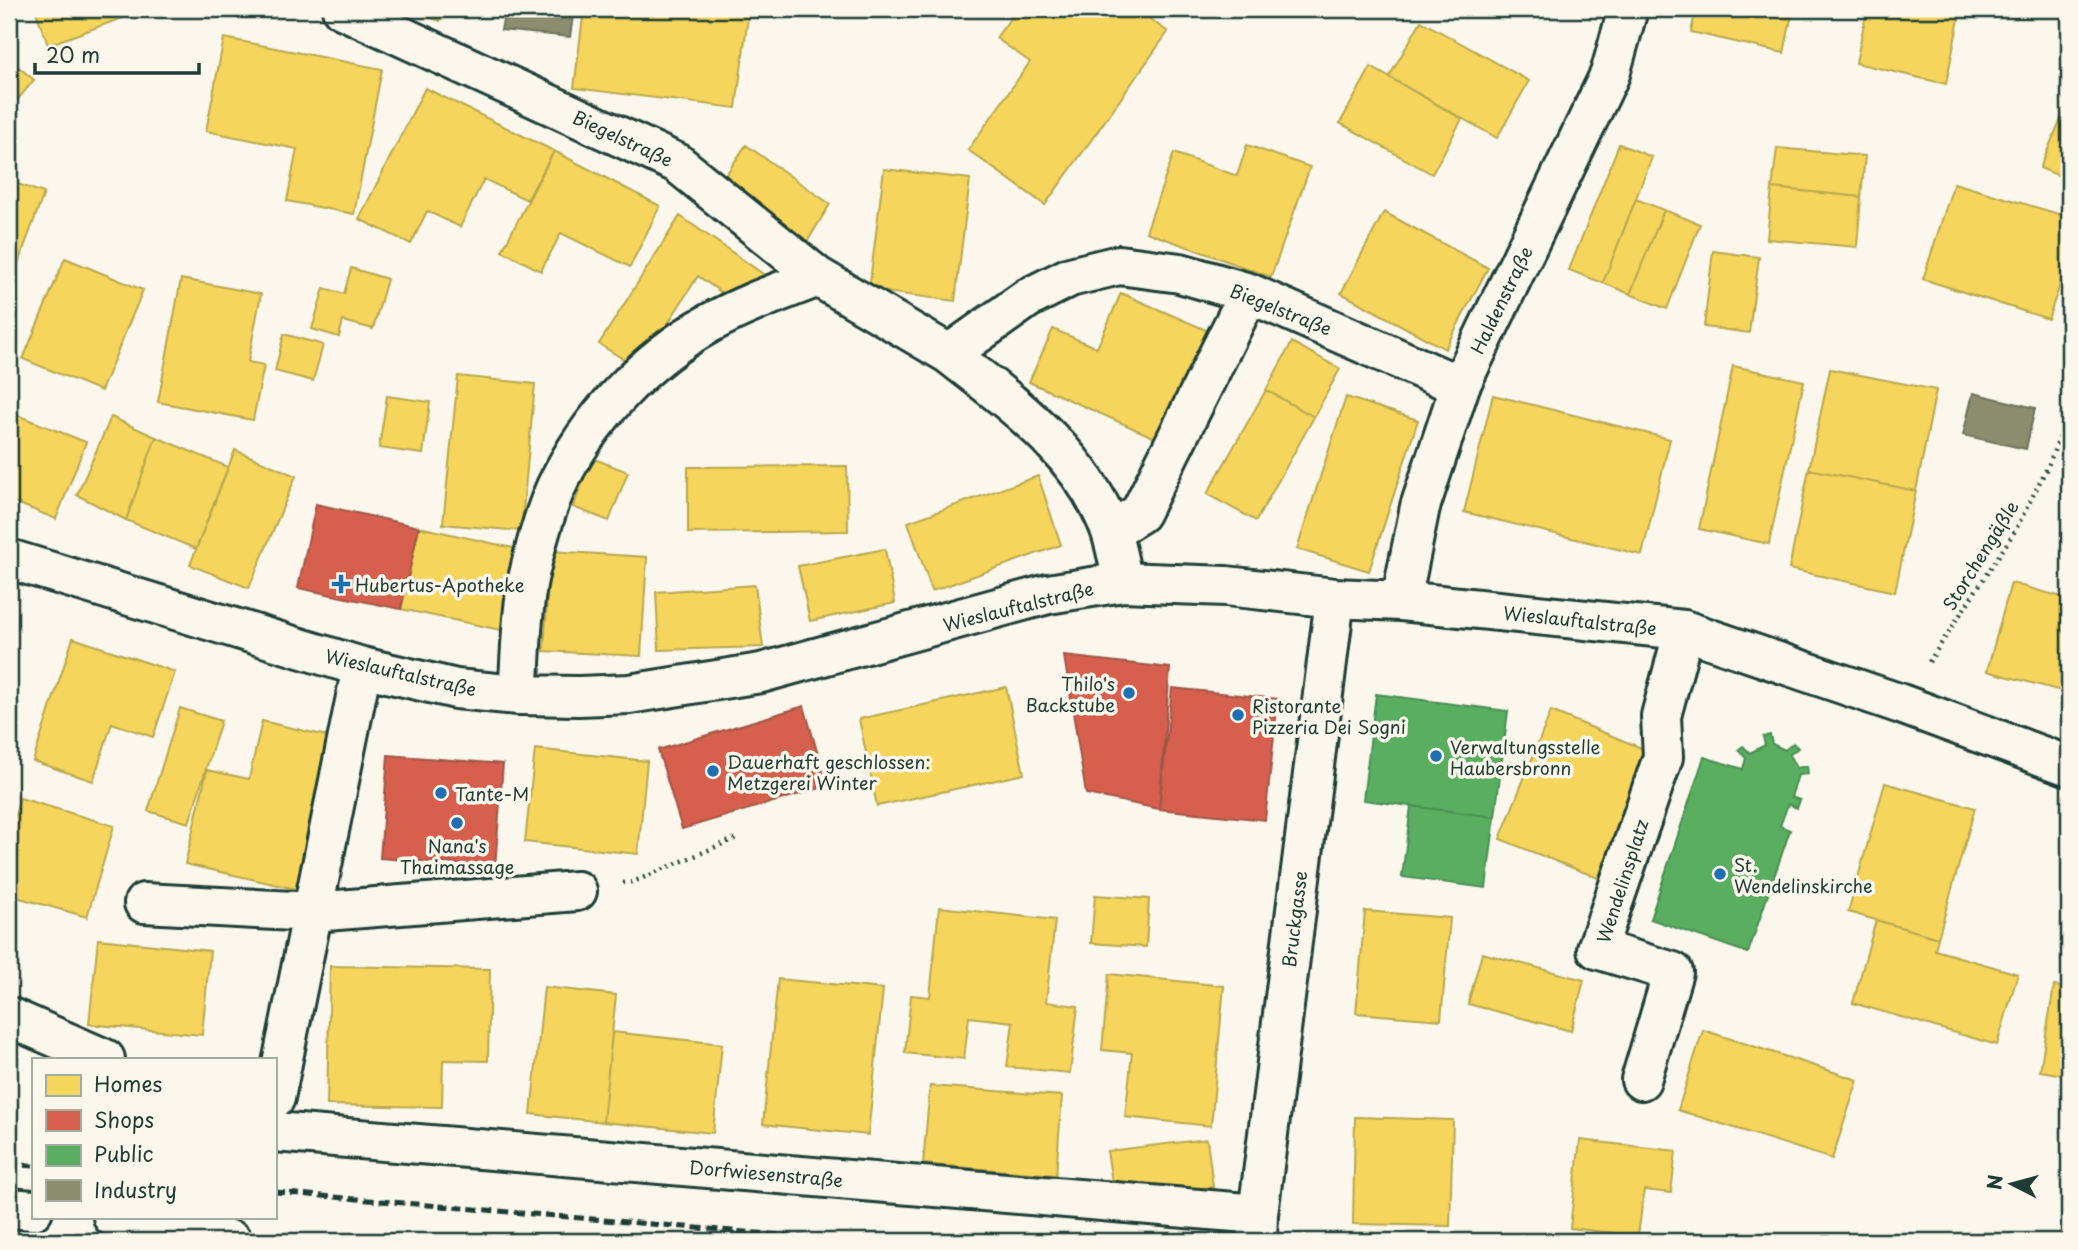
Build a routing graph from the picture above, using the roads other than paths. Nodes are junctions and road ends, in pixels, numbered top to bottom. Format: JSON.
{"nodes":[{"id":1,"x":342,"y":9,"type":"edge"},
{"id":2,"x":1628,"y":9,"type":"edge"},
{"id":3,"x":818,"y":277,"type":"junction"},
{"id":4,"x":1249,"y":293,"type":"junction"},
{"id":5,"x":948,"y":354,"type":"junction"},
{"id":6,"x":1460,"y":386,"type":"junction"},
{"id":7,"x":1111,"y":531,"type":"junction"},
{"id":8,"x":9,"y":559,"type":"edge"},
{"id":9,"x":1123,"y":582,"type":"junction"},
{"id":10,"x":1335,"y":598,"type":"junction"},
{"id":11,"x":1401,"y":601,"type":"junction"},
{"id":12,"x":1684,"y":630,"type":"junction"},
{"id":13,"x":362,"y":667,"type":"junction"},
{"id":14,"x":518,"y":695,"type":"junction"},
{"id":15,"x":2069,"y":766,"type":"edge"},
{"id":16,"x":578,"y":891,"type":"road end"},
{"id":17,"x":144,"y":903,"type":"dead end"},
{"id":18,"x":313,"y":912,"type":"junction"},
{"id":19,"x":9,"y":1017,"type":"edge"},
{"id":20,"x":103,"y":1058,"type":"edge"},
{"id":21,"x":1641,"y":1080,"type":"dead end"},
{"id":22,"x":276,"y":1093,"type":"edge"},
{"id":23,"x":276,"y":1132,"type":"edge"},
{"id":24,"x":9,"y":1208,"type":"edge"},
{"id":25,"x":32,"y":1210,"type":"edge"},
{"id":26,"x":126,"y":1218,"type":"edge"},
{"id":27,"x":1257,"y":1228,"type":"edge"},
{"id":28,"x":232,"y":1241,"type":"edge"}],
"edges":[{"from":1,"to":3,"type":"street","name":"Biegelstraße"},
{"from":2,"to":6,"type":"street","name":"Haldenstraße"},
{"from":3,"to":5,"type":"street","name":"Biegelstraße"},
{"from":3,"to":14,"type":"street"},
{"from":4,"to":5,"type":"street","name":"Biegelstraße"},
{"from":4,"to":6,"type":"street","name":"Biegelstraße"},
{"from":4,"to":7,"type":"street"},
{"from":5,"to":7,"type":"street","name":"Biegelstraße"},
{"from":6,"to":11,"type":"street","name":"Haldenstraße"},
{"from":7,"to":9,"type":"street","name":"Biegelstraße"},
{"from":8,"to":13,"type":"street","name":"Wieslauftalstraße"},
{"from":9,"to":10,"type":"street","name":"Wieslauftalstraße"},
{"from":9,"to":14,"type":"street","name":"Wieslauftalstraße"},
{"from":10,"to":11,"type":"street","name":"Wieslauftalstraße"},
{"from":10,"to":27,"type":"street","name":"Bruckgasse"},
{"from":11,"to":12,"type":"street","name":"Wieslauftalstraße"},
{"from":12,"to":15,"type":"street","name":"Wieslauftalstraße"},
{"from":12,"to":21,"type":"street","name":"Wendelinsplatz"},
{"from":13,"to":14,"type":"street","name":"Wieslauftalstraße"},
{"from":13,"to":18,"type":"street"},
{"from":16,"to":18,"type":"street"},
{"from":17,"to":18,"type":"street"},
{"from":18,"to":22,"type":"street"},
{"from":19,"to":20,"type":"street"},
{"from":23,"to":27,"type":"street","name":"Dorfwiesenstraße"},
{"from":24,"to":25,"type":"street"},
{"from":26,"to":28,"type":"street"}]}
